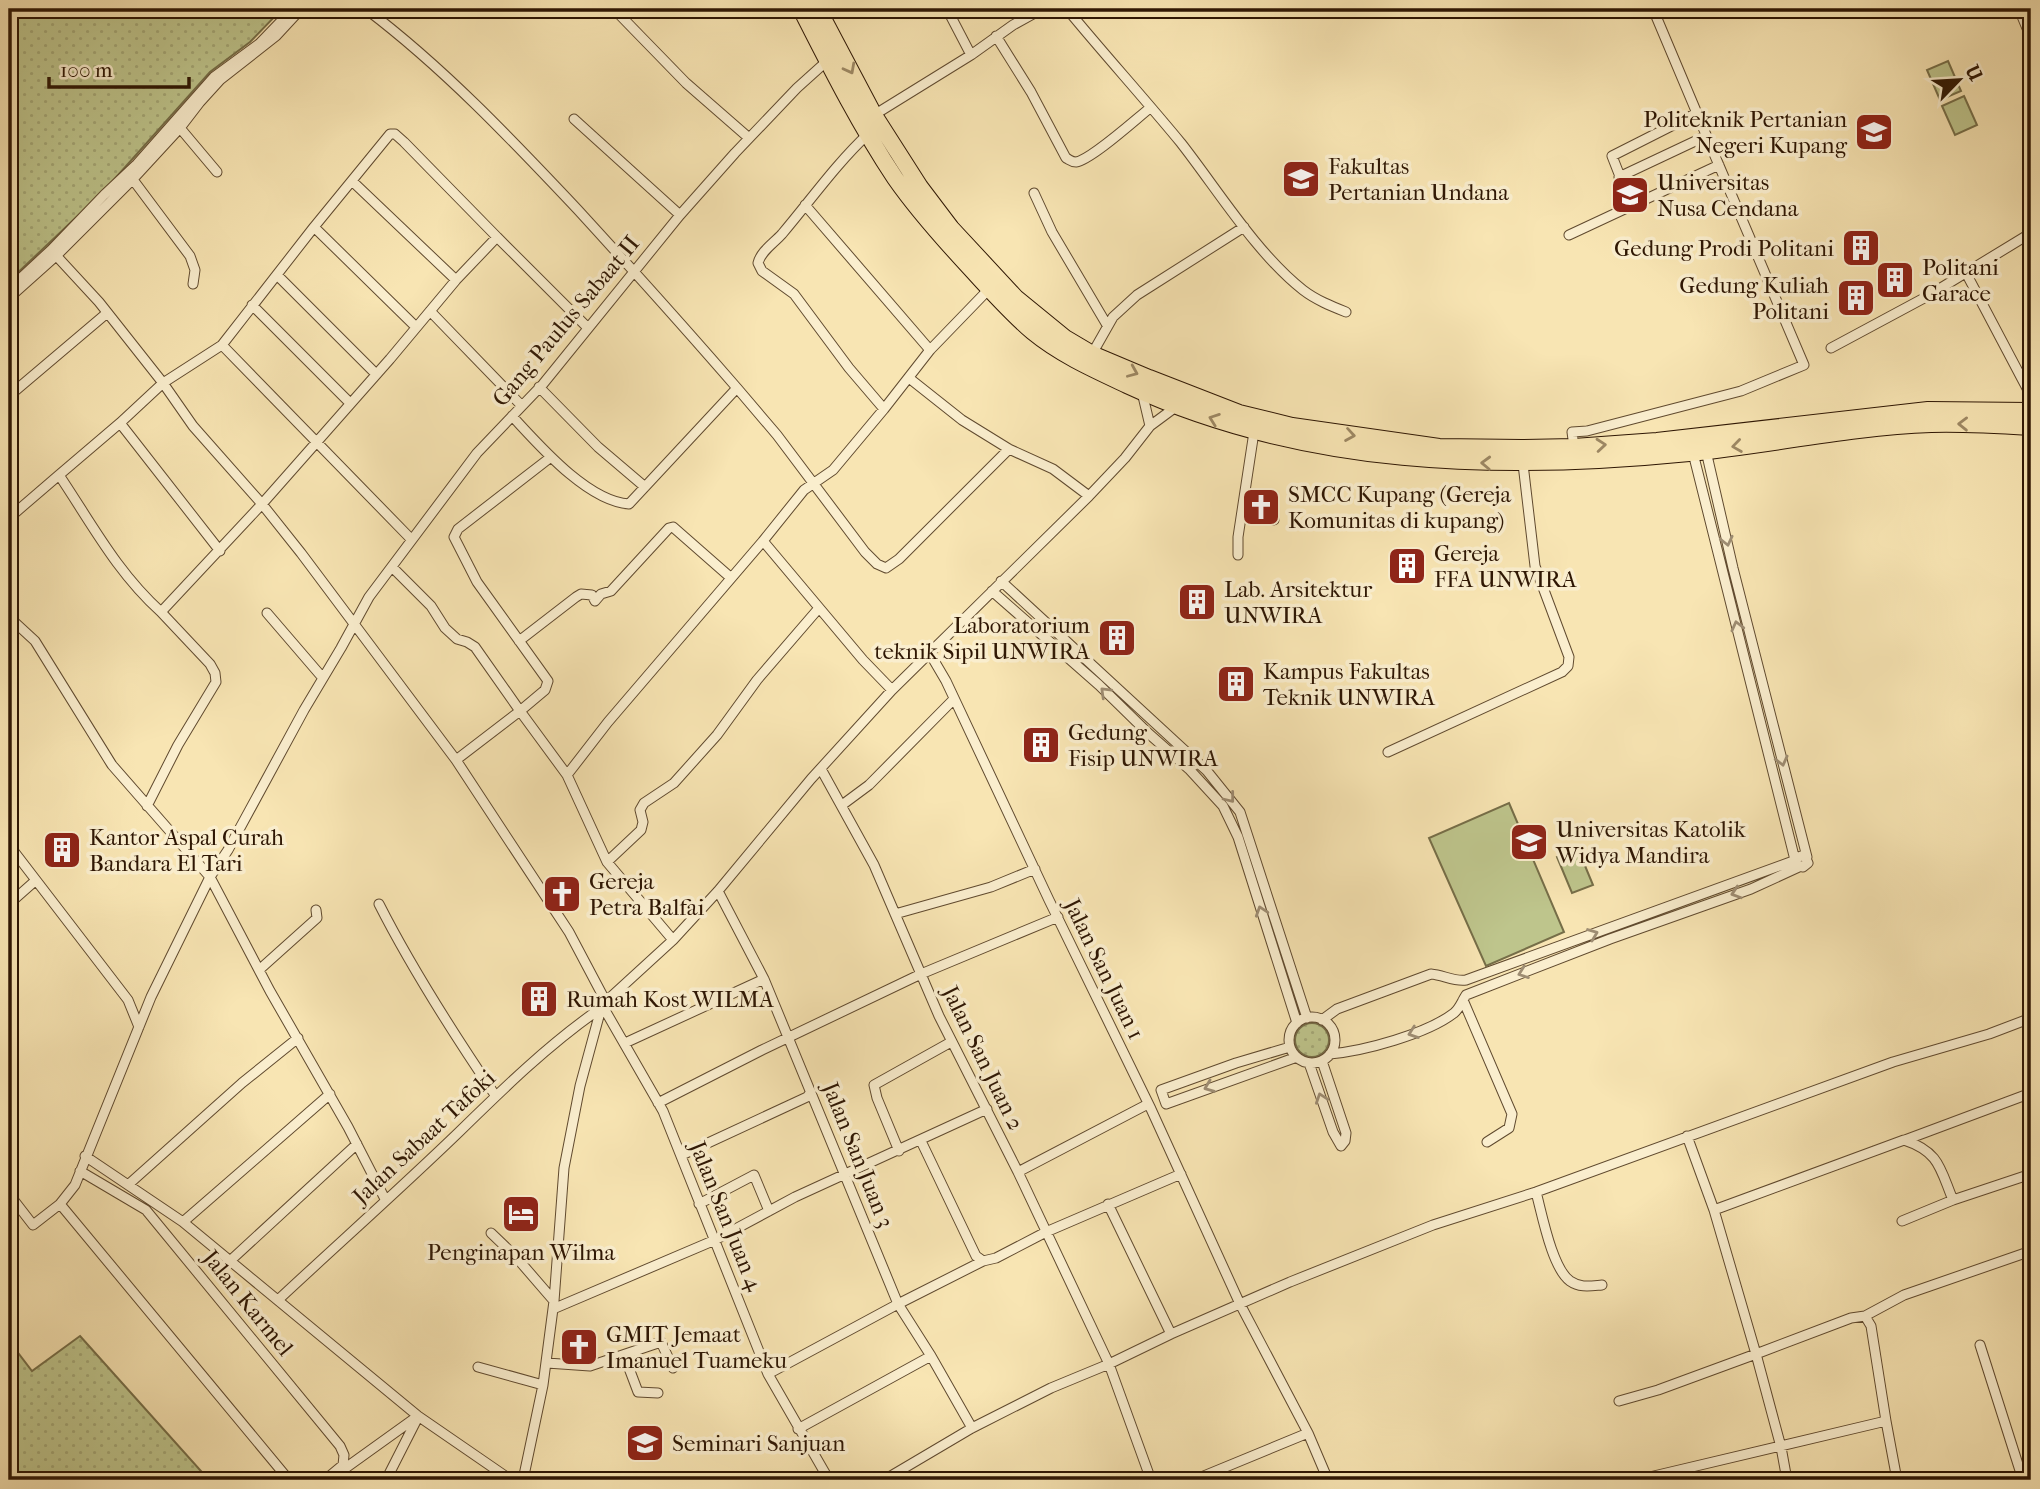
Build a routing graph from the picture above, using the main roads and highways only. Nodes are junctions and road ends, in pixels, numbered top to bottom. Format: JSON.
{"nodes":[{"id":1,"x":802,"y":9,"type":"edge"},
{"id":2,"x":818,"y":9,"type":"edge"},
{"id":3,"x":2031,"y":411,"type":"edge"},
{"id":4,"x":2031,"y":427,"type":"edge"},
{"id":5,"x":1291,"y":432,"type":"junction"},
{"id":6,"x":1522,"y":456,"type":"junction"}],
"edges":[{"from":5,"to":1,"type":"highway","one_way":true},
{"from":2,"to":5,"type":"highway","one_way":true},
{"from":6,"to":3,"type":"highway","one_way":true},
{"from":4,"to":6,"type":"highway","one_way":true},
{"from":5,"to":6,"type":"highway"}]}
